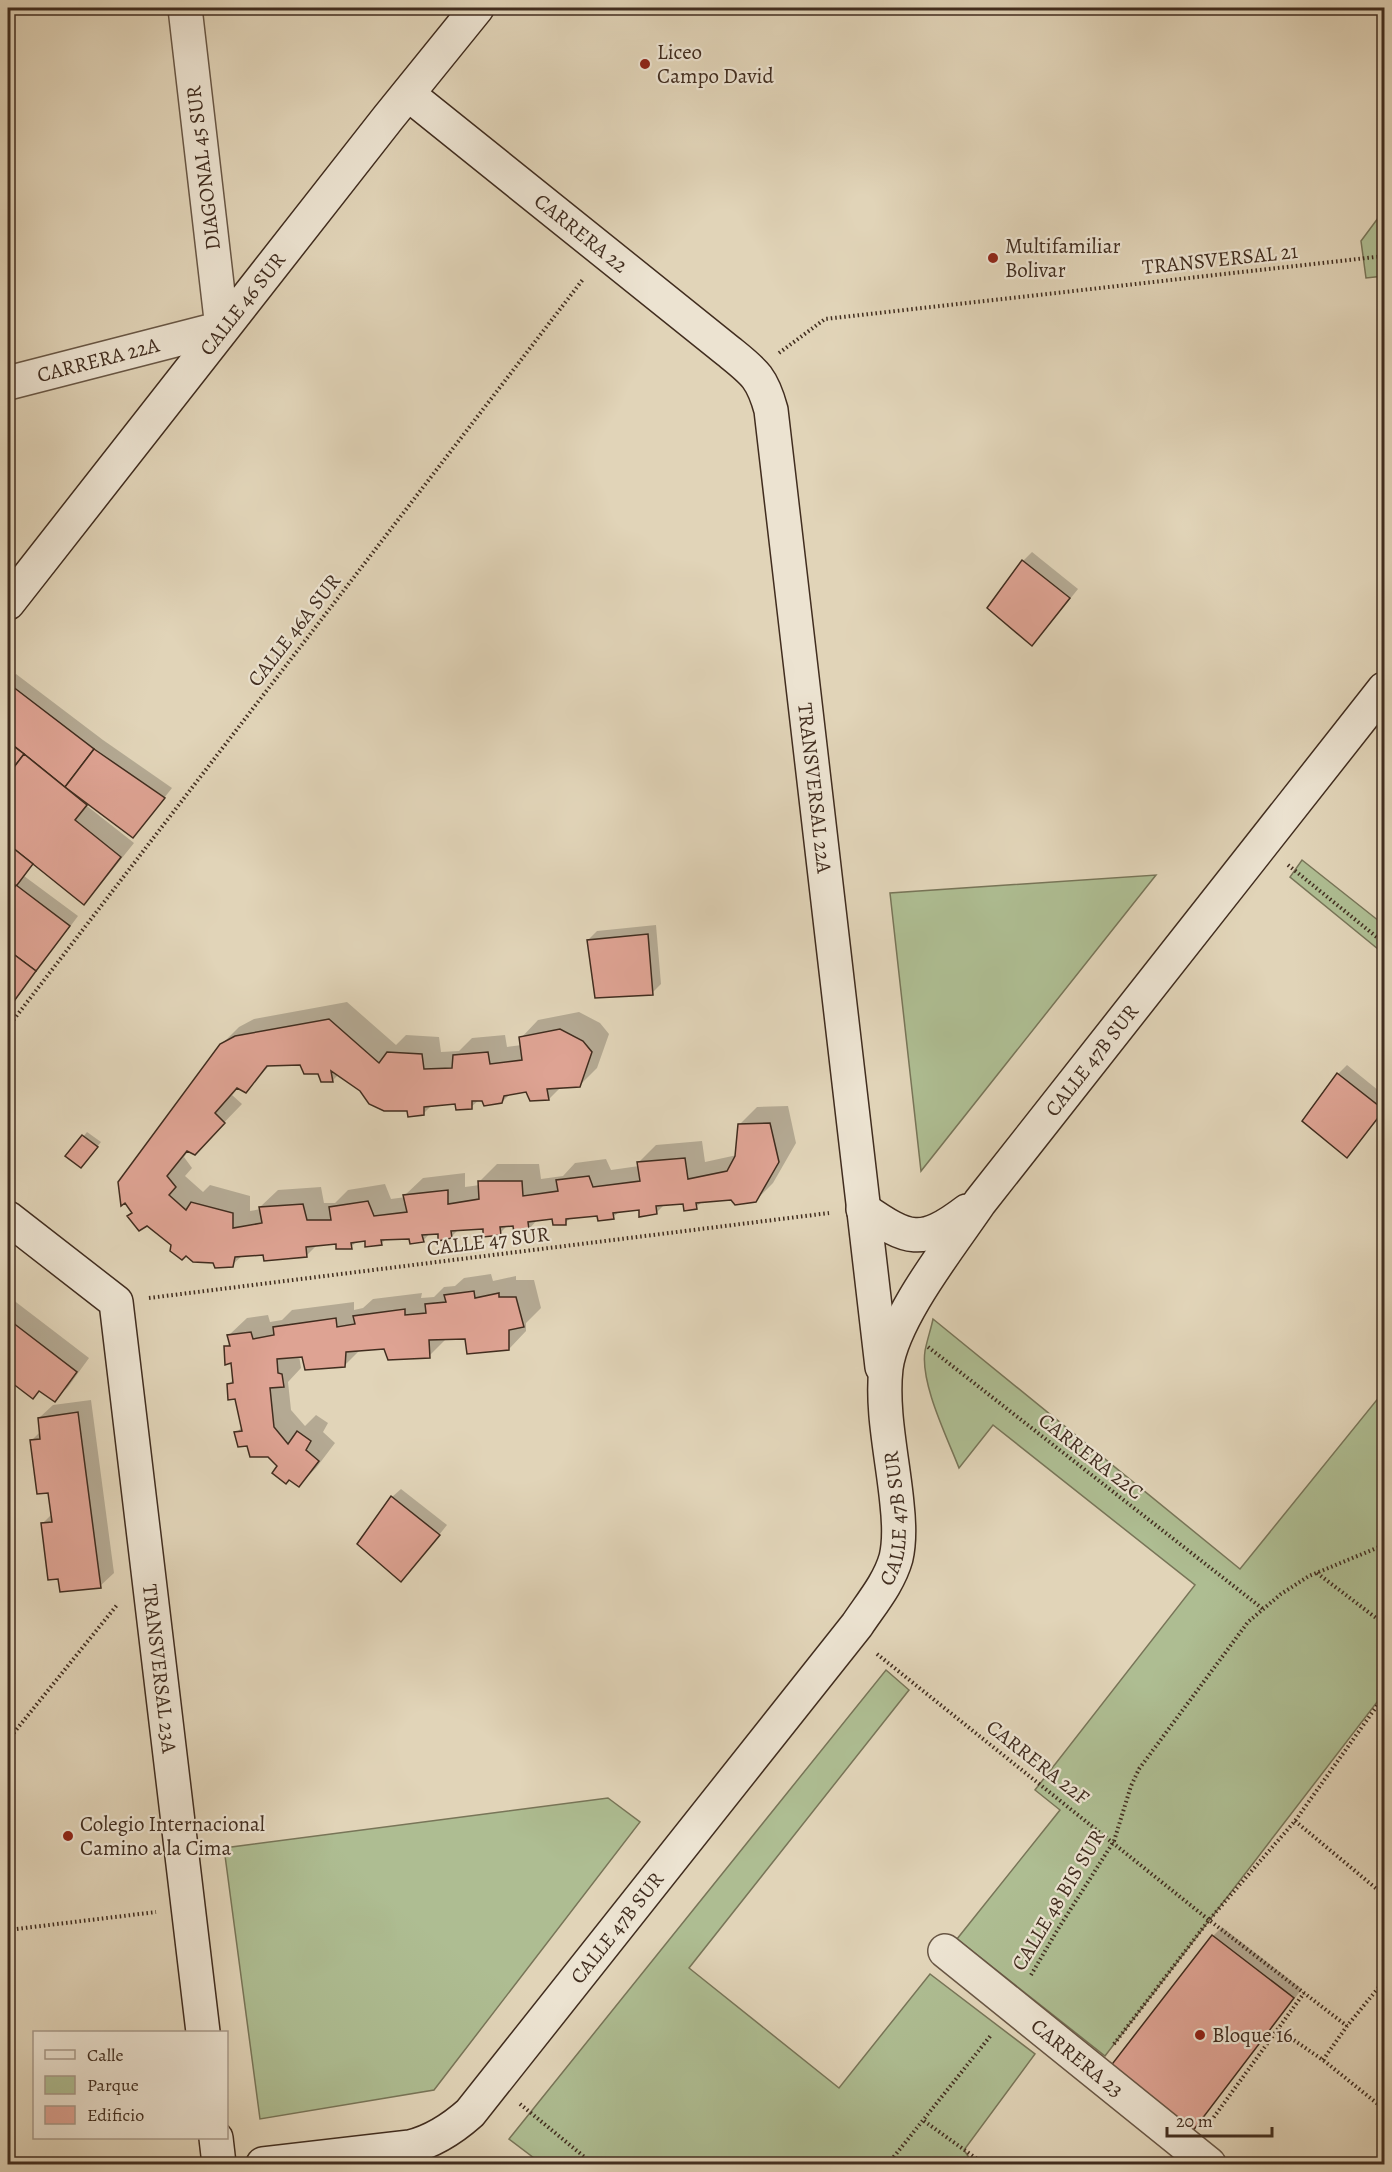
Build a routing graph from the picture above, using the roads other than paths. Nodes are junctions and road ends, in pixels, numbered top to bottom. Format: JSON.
{"nodes":[{"id":1,"x":184,"y":8,"type":"edge"},
{"id":2,"x":477,"y":8,"type":"edge"},
{"id":3,"x":408,"y":94,"type":"junction"},
{"id":4,"x":222,"y":327,"type":"junction"},
{"id":5,"x":753,"y":372,"type":"joint"},
{"id":6,"x":8,"y":383,"type":"edge"},
{"id":7,"x":8,"y":603,"type":"edge"},
{"id":8,"x":1384,"y":689,"type":"edge"},
{"id":9,"x":980,"y":1202,"type":"junction"},
{"id":10,"x":863,"y":1209,"type":"junction"},
{"id":11,"x":8,"y":1218,"type":"edge"},
{"id":12,"x":885,"y":1392,"type":"junction"},
{"id":13,"x":945,"y":1951,"type":"dead end"},
{"id":14,"x":203,"y":2031,"type":"edge"},
{"id":15,"x":216,"y":2139,"type":"edge"},
{"id":16,"x":1200,"y":2157,"type":"edge"},
{"id":17,"x":219,"y":2164,"type":"edge"},
{"id":18,"x":263,"y":2164,"type":"edge"}],
"edges":[{"from":1,"to":4,"type":"street","name":"DIAGONAL 45 SUR"},
{"from":2,"to":3,"type":"street","name":"CALLE 46 SUR"},
{"from":3,"to":4,"type":"street","name":"CALLE 46 SUR"},
{"from":3,"to":5,"type":"street","name":"CARRERA 22"},
{"from":4,"to":6,"type":"street","name":"CARRERA 22A"},
{"from":4,"to":7,"type":"street","name":"CALLE 46 SUR"},
{"from":5,"to":10,"type":"street","name":"TRANSVERSAL 22A"},
{"from":8,"to":9,"type":"street","name":"CALLE 47B SUR"},
{"from":9,"to":10,"type":"street"},
{"from":9,"to":12,"type":"street","name":"CALLE 47B SUR"},
{"from":10,"to":12,"type":"street","name":"TRANSVERSAL 22A"},
{"from":11,"to":14,"type":"street","name":"TRANSVERSAL 23A"},
{"from":12,"to":18,"type":"street","name":"CALLE 47B SUR"},
{"from":13,"to":16,"type":"street","name":"CARRERA 23"},
{"from":15,"to":17,"type":"street"}]}
